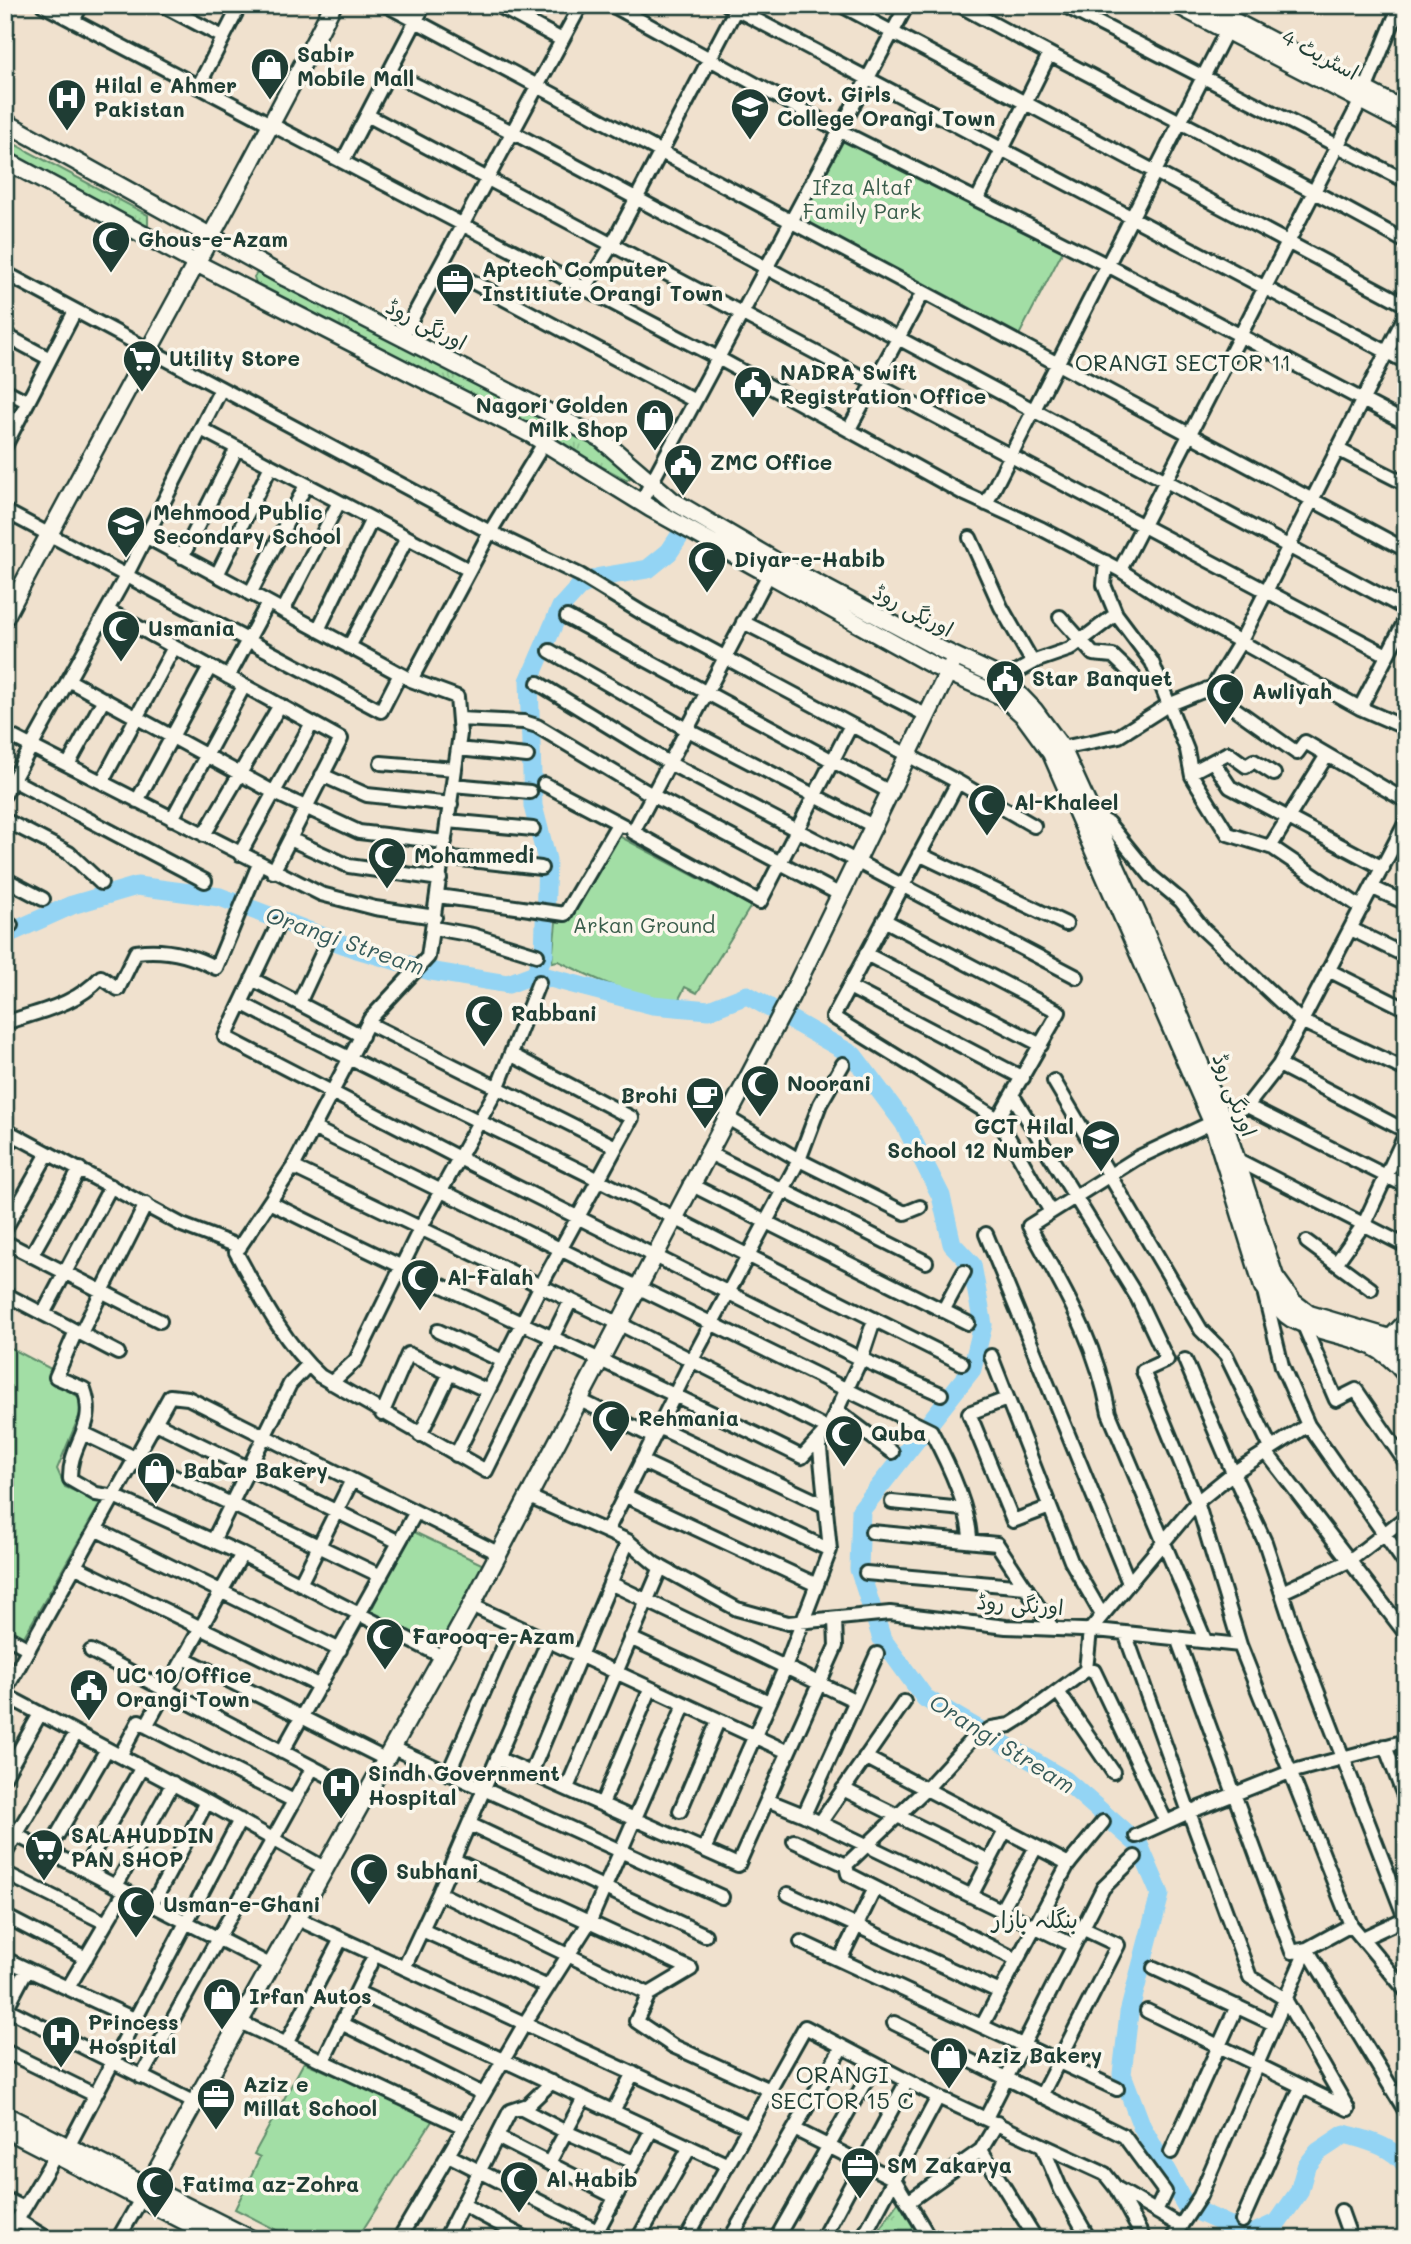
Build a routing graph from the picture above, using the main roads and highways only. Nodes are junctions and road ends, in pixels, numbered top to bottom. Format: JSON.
{"nodes":[{"id":1,"x":332,"y":5,"type":"edge"},
{"id":2,"x":1177,"y":5,"type":"edge"},
{"id":3,"x":1203,"y":5,"type":"edge"},
{"id":4,"x":1363,"y":95,"type":"junction"},
{"id":5,"x":1406,"y":110,"type":"edge"},
{"id":6,"x":5,"y":122,"type":"edge"},
{"id":7,"x":1406,"y":124,"type":"edge"},
{"id":8,"x":5,"y":160,"type":"edge"},
{"id":9,"x":210,"y":234,"type":"junction"},
{"id":10,"x":194,"y":262,"type":"junction"},
{"id":11,"x":5,"y":618,"type":"edge"},
{"id":12,"x":946,"y":665,"type":"junction"},
{"id":13,"x":1218,"y":1120,"type":"junction"},
{"id":14,"x":1406,"y":1322,"type":"edge"},
{"id":15,"x":1385,"y":1343,"type":"junction"},
{"id":16,"x":1404,"y":1363,"type":"edge"},
{"id":17,"x":5,"y":2115,"type":"edge"},
{"id":18,"x":5,"y":2129,"type":"edge"},
{"id":19,"x":61,"y":2151,"type":"junction"},
{"id":20,"x":144,"y":2194,"type":"junction"},
{"id":21,"x":219,"y":2239,"type":"edge"},
{"id":22,"x":251,"y":2239,"type":"edge"}],
"edges":[{"from":1,"to":9,"type":"main road"},
{"from":2,"to":4,"type":"main road","name":"اسٹریٹ 4"},
{"from":3,"to":4,"type":"main road","name":"اسٹریٹ 4"},
{"from":4,"to":5,"type":"main road","name":"اسٹریٹ 4"},
{"from":4,"to":7,"type":"main road","name":"اسٹریٹ 4"},
{"from":6,"to":9,"type":"main road","name":"اورنگی روڈ"},
{"from":8,"to":10,"type":"main road","name":"اورنگی روڈ"},
{"from":9,"to":10,"type":"main road"},
{"from":9,"to":12,"type":"main road","name":"اورنگی روڈ"},
{"from":10,"to":11,"type":"main road"},
{"from":10,"to":12,"type":"main road","name":"اورنگی روڈ"},
{"from":12,"to":13,"type":"main road"},
{"from":12,"to":13,"type":"main road","name":"اورنگی روڈ"},
{"from":12,"to":20,"type":"main road"},
{"from":13,"to":15,"type":"main road","name":"اورنگی روڈ"},
{"from":13,"to":15,"type":"main road"},
{"from":14,"to":15,"type":"main road"},
{"from":15,"to":16,"type":"main road"},
{"from":17,"to":19,"type":"main road"},
{"from":18,"to":19,"type":"main road"},
{"from":19,"to":20,"type":"main road"},
{"from":20,"to":21,"type":"main road"},
{"from":20,"to":22,"type":"main road"}]}
